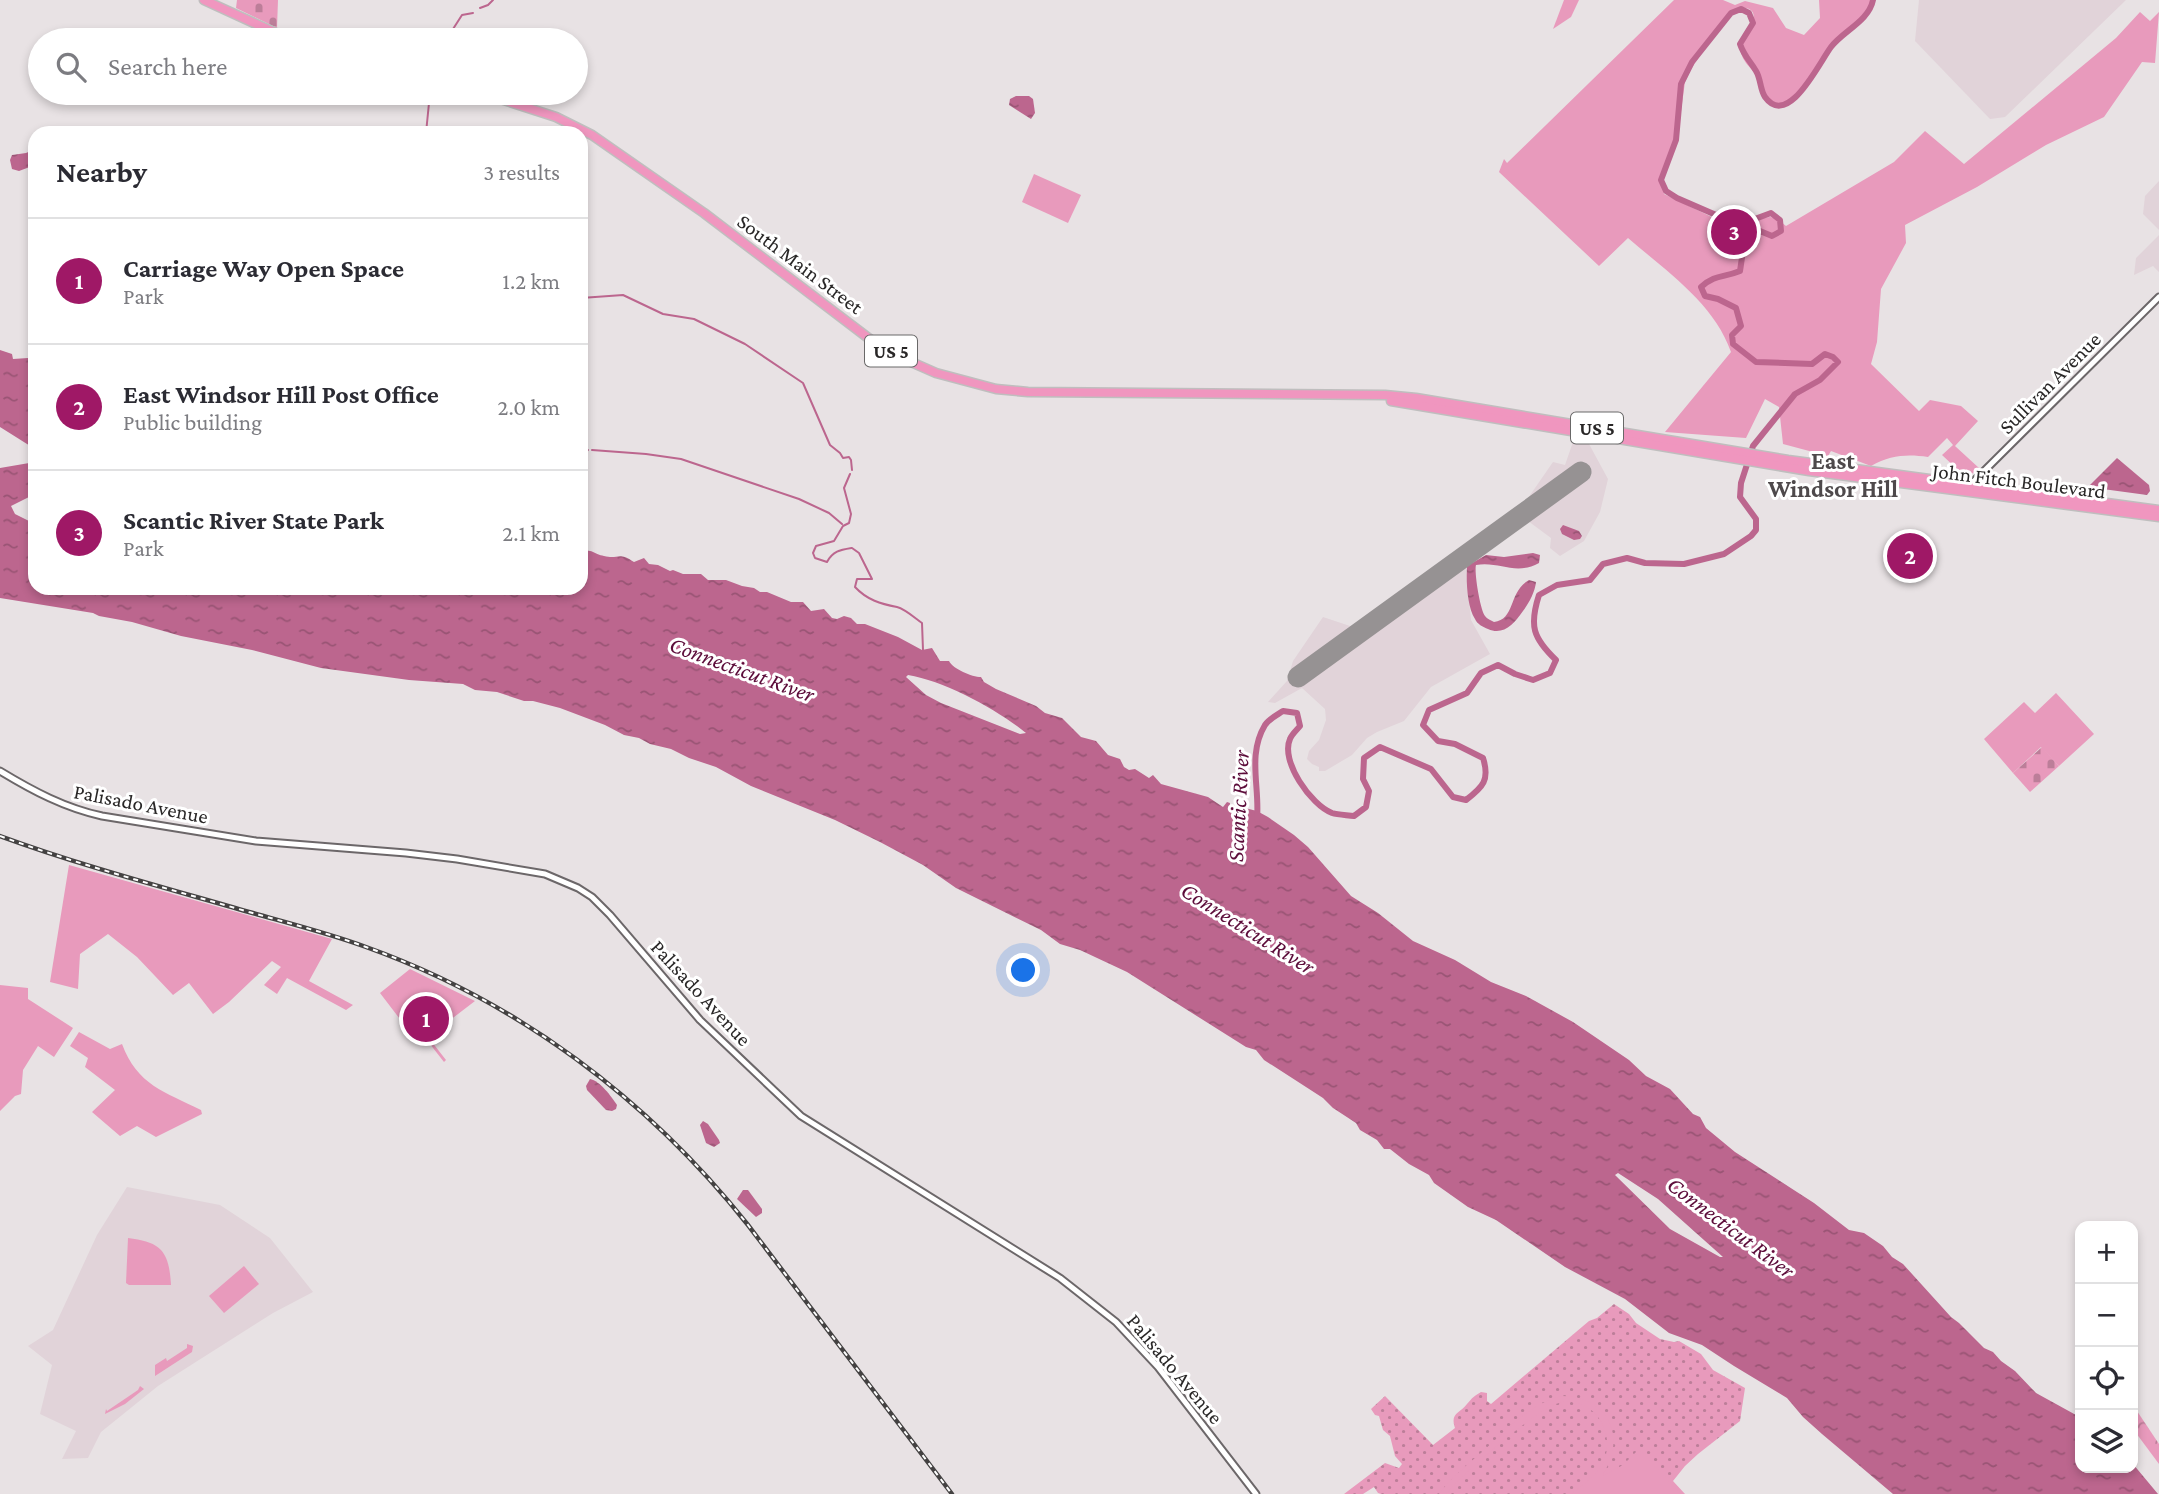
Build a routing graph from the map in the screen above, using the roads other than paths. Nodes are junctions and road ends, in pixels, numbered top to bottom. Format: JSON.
{"nodes":[{"id":1,"x":204,"y":0,"type":"edge"},
{"id":2,"x":265,"y":28,"type":"edge"},
{"id":3,"x":519,"y":105,"type":"edge"},
{"id":4,"x":574,"y":126,"type":"edge"},
{"id":5,"x":588,"y":133,"type":"edge"},
{"id":6,"x":2159,"y":297,"type":"edge"},
{"id":7,"x":1415,"y":401,"type":"joint"},
{"id":8,"x":1966,"y":489,"type":"junction"},
{"id":9,"x":2159,"y":510,"type":"edge"},
{"id":10,"x":2159,"y":517,"type":"edge"},
{"id":11,"x":0,"y":771,"type":"edge"},
{"id":12,"x":1256,"y":1494,"type":"edge"}],
"edges":[{"from":1,"to":2,"type":"highway"},
{"from":3,"to":4,"type":"highway","name":"South Main Street","number":"US 5"},
{"from":5,"to":7,"type":"highway","name":"South Main Street","number":"US 5"},
{"from":6,"to":8,"type":"main road","name":"Sullivan Avenue"},
{"from":7,"to":8,"type":"highway","name":"John Fitch Boulevard","number":"US 5"},
{"from":8,"to":9,"type":"highway","name":"John Fitch Boulevard","number":"US 5"},
{"from":8,"to":10,"type":"highway","name":"John Fitch Boulevard","number":"US 5"},
{"from":11,"to":12,"type":"main road","name":"Palisado Avenue"}]}
